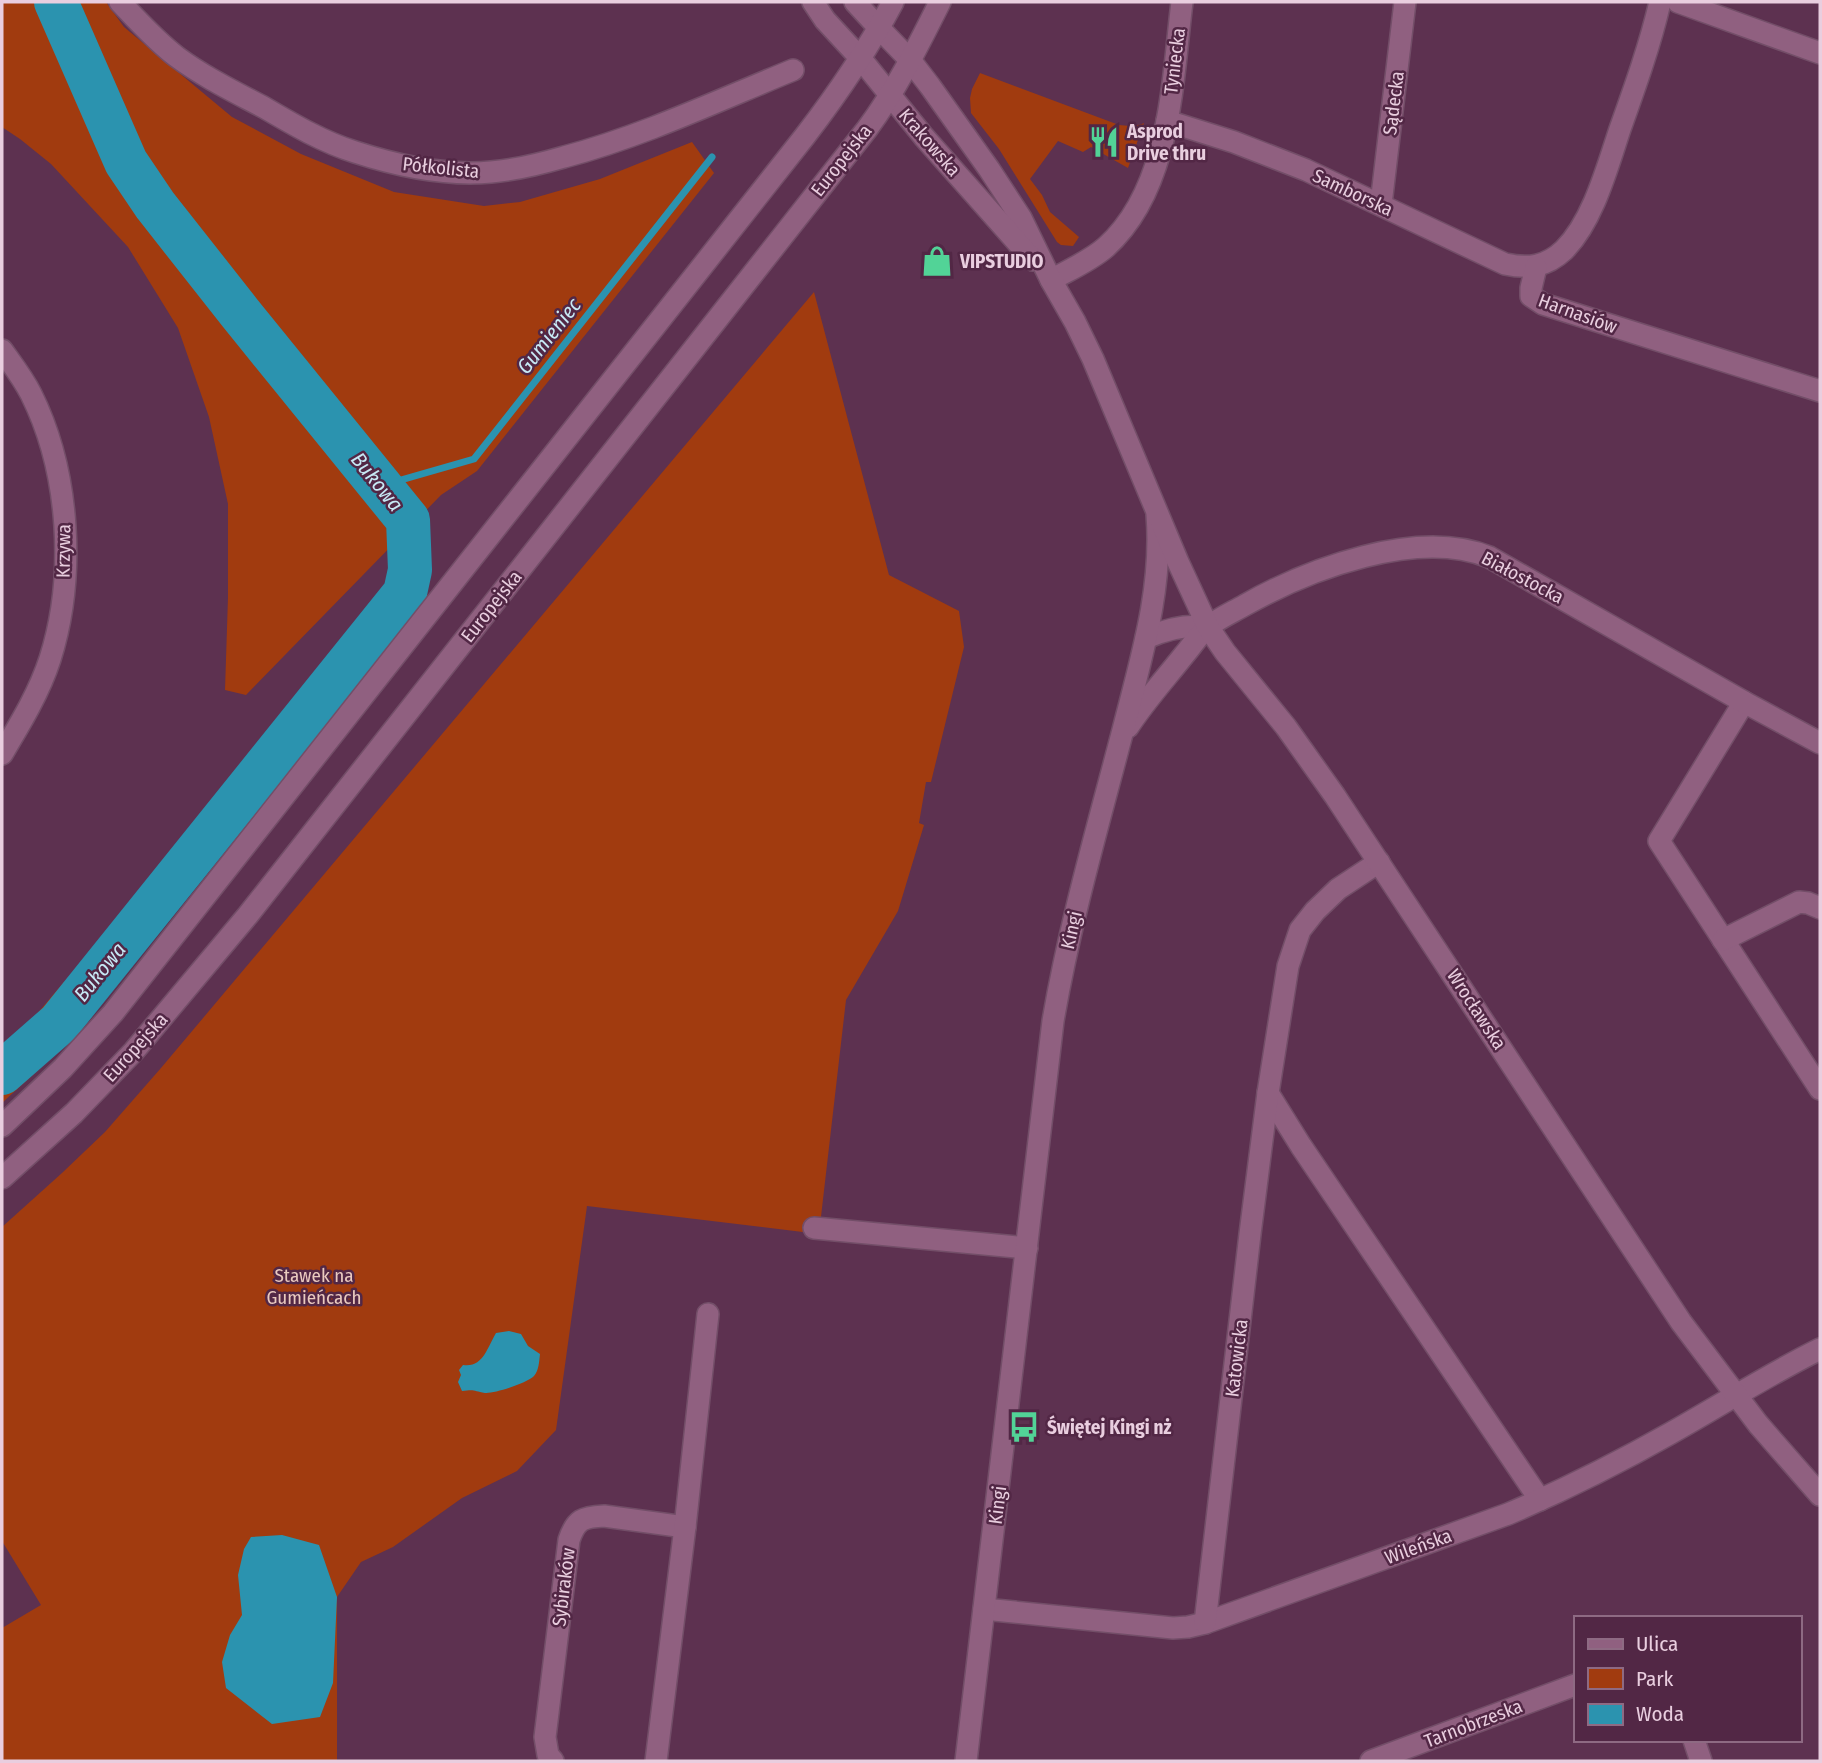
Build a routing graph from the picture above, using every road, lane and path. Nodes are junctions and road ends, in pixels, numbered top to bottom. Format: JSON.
{"nodes":[{"id":1,"x":120,"y":2,"type":"edge"},
{"id":2,"x":813,"y":2,"type":"edge"},
{"id":3,"x":856,"y":2,"type":"edge"},
{"id":4,"x":893,"y":2,"type":"edge"},
{"id":5,"x":940,"y":2,"type":"edge"},
{"id":6,"x":1182,"y":2,"type":"edge"},
{"id":7,"x":1405,"y":2,"type":"edge"},
{"id":8,"x":1660,"y":2,"type":"edge"},
{"id":9,"x":1678,"y":2,"type":"edge"},
{"id":10,"x":879,"y":29,"type":"junction"},
{"id":11,"x":1820,"y":53,"type":"edge"},
{"id":12,"x":861,"y":59,"type":"junction"},
{"id":13,"x":910,"y":60,"type":"junction"},
{"id":14,"x":793,"y":70,"type":"dead end"},
{"id":15,"x":890,"y":95,"type":"junction"},
{"id":16,"x":1167,"y":121,"type":"junction"},
{"id":17,"x":1381,"y":204,"type":"junction"},
{"id":18,"x":1536,"y":267,"type":"junction"},
{"id":19,"x":1051,"y":280,"type":"junction"},
{"id":20,"x":2,"y":350,"type":"edge"},
{"id":21,"x":1820,"y":391,"type":"edge"},
{"id":22,"x":1157,"y":509,"type":"junction"},
{"id":23,"x":1208,"y":627,"type":"junction"},
{"id":24,"x":1146,"y":638,"type":"junction"},
{"id":25,"x":1744,"y":702,"type":"junction"},
{"id":26,"x":1119,"y":742,"type":"junction"},
{"id":27,"x":1820,"y":743,"type":"edge"},
{"id":28,"x":2,"y":754,"type":"edge"},
{"id":29,"x":1379,"y":862,"type":"junction"},
{"id":30,"x":1820,"y":908,"type":"edge"},
{"id":31,"x":1723,"y":940,"type":"junction"},
{"id":32,"x":1820,"y":1089,"type":"edge"},
{"id":33,"x":1268,"y":1093,"type":"junction"},
{"id":34,"x":2,"y":1126,"type":"edge"},
{"id":35,"x":2,"y":1178,"type":"edge"},
{"id":36,"x":814,"y":1228,"type":"dead end"},
{"id":37,"x":1027,"y":1248,"type":"junction"},
{"id":38,"x":708,"y":1314,"type":"dead end"},
{"id":39,"x":1820,"y":1349,"type":"edge"},
{"id":40,"x":1735,"y":1396,"type":"junction"},
{"id":41,"x":1820,"y":1495,"type":"edge"},
{"id":42,"x":1540,"y":1500,"type":"junction"},
{"id":43,"x":685,"y":1527,"type":"junction"},
{"id":44,"x":985,"y":1609,"type":"junction"},
{"id":45,"x":1205,"y":1623,"type":"junction"},
{"id":46,"x":1574,"y":1685,"type":"edge"},
{"id":47,"x":1695,"y":1742,"type":"edge"},
{"id":48,"x":553,"y":1761,"type":"edge"},
{"id":49,"x":656,"y":1761,"type":"edge"},
{"id":50,"x":966,"y":1761,"type":"edge"},
{"id":51,"x":1371,"y":1761,"type":"edge"},
{"id":52,"x":1701,"y":1761,"type":"edge"}],
"edges":[{"from":1,"to":14,"type":"street","name":"Półkolista"},
{"from":2,"to":12,"type":"street","name":"Krakowska"},
{"from":3,"to":10,"type":"street","name":"Krakowska"},
{"from":4,"to":10,"type":"street","name":"Europejska"},
{"from":5,"to":13,"type":"street","name":"Europejska"},
{"from":6,"to":16,"type":"street","name":"Tyniecka"},
{"from":7,"to":17,"type":"street","name":"Sądecka"},
{"from":8,"to":18,"type":"street","name":"Harnasiów"},
{"from":9,"to":11,"type":"street"},
{"from":10,"to":12,"type":"street","name":"Europejska"},
{"from":10,"to":13,"type":"street","name":"Krakowska"},
{"from":12,"to":15,"type":"street","name":"Krakowska"},
{"from":12,"to":34,"type":"street","name":"Europejska"},
{"from":13,"to":15,"type":"street","name":"Europejska"},
{"from":13,"to":19,"type":"street","name":"Krakowska"},
{"from":15,"to":19,"type":"street","name":"Krakowska"},
{"from":15,"to":35,"type":"street","name":"Europejska"},
{"from":16,"to":17,"type":"street","name":"Samborska"},
{"from":16,"to":19,"type":"street"},
{"from":17,"to":18,"type":"street","name":"Samborska"},
{"from":18,"to":21,"type":"street","name":"Harnasiów"},
{"from":19,"to":22,"type":"street","name":"Krakowska"},
{"from":20,"to":28,"type":"street","name":"Krzywa"},
{"from":22,"to":23,"type":"street","name":"Wrocławska"},
{"from":22,"to":24,"type":"street","name":"Kingi"},
{"from":23,"to":24,"type":"street"},
{"from":23,"to":25,"type":"street","name":"Białostocka"},
{"from":23,"to":26,"type":"street","name":"Kingi"},
{"from":23,"to":29,"type":"street","name":"Wrocławska"},
{"from":24,"to":26,"type":"street","name":"Kingi"},
{"from":25,"to":27,"type":"street","name":"Białostocka"},
{"from":25,"to":31,"type":"street"},
{"from":26,"to":37,"type":"street","name":"Kingi"},
{"from":29,"to":33,"type":"street","name":"Katowicka"},
{"from":29,"to":40,"type":"street","name":"Wrocławska"},
{"from":30,"to":31,"type":"street"},
{"from":31,"to":32,"type":"street"},
{"from":33,"to":42,"type":"street"},
{"from":33,"to":45,"type":"street","name":"Katowicka"},
{"from":36,"to":37,"type":"street"},
{"from":37,"to":44,"type":"street","name":"Kingi"},
{"from":38,"to":43,"type":"street"},
{"from":39,"to":40,"type":"street","name":"Wileńska"},
{"from":40,"to":41,"type":"street","name":"Wrocławska"},
{"from":40,"to":42,"type":"street","name":"Wileńska"},
{"from":42,"to":45,"type":"street","name":"Wileńska"},
{"from":43,"to":48,"type":"street","name":"Sybiraków"},
{"from":43,"to":49,"type":"street"},
{"from":44,"to":45,"type":"street","name":"Wileńska"},
{"from":44,"to":50,"type":"street","name":"Kingi"},
{"from":46,"to":51,"type":"street","name":"Tarnobrzeska"},
{"from":47,"to":52,"type":"street"}]}
